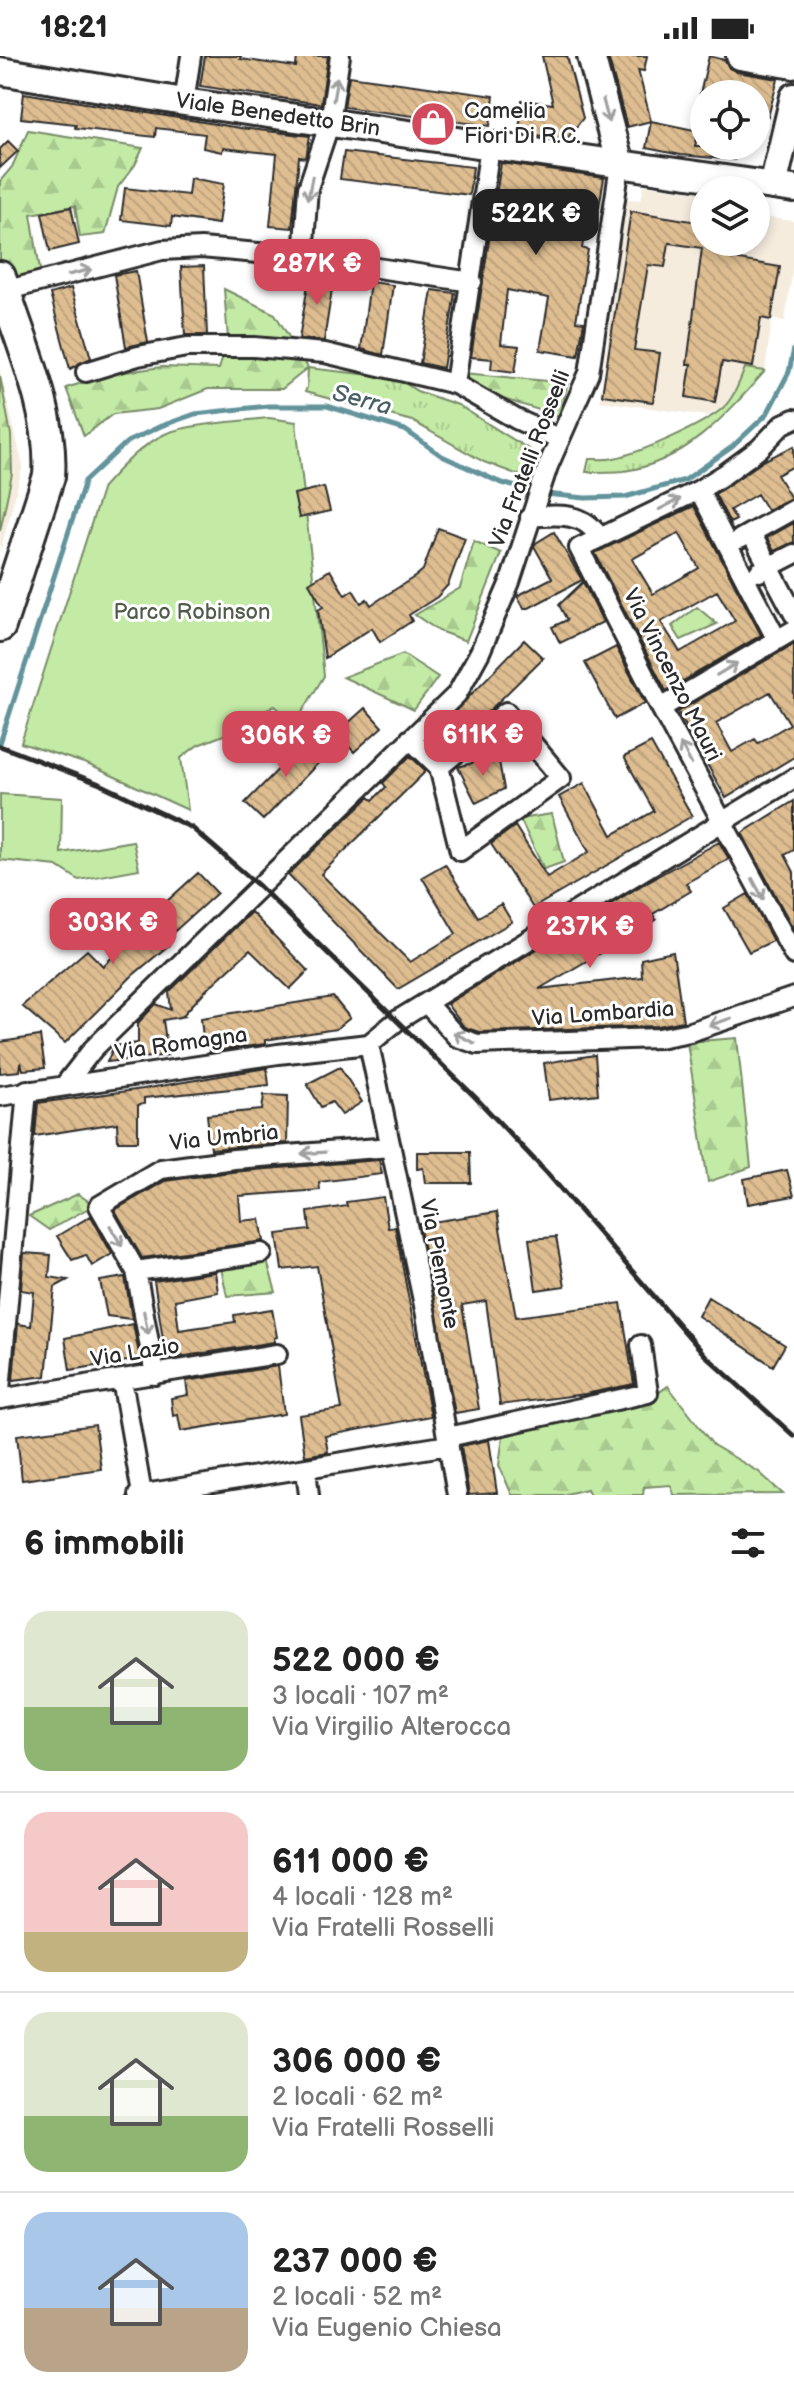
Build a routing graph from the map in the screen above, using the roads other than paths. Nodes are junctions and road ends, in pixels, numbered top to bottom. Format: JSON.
{"nodes":[{"id":1,"x":191,"y":56,"type":"edge"},
{"id":2,"x":340,"y":56,"type":"edge"},
{"id":3,"x":591,"y":56,"type":"edge"},
{"id":4,"x":740,"y":56,"type":"edge"},
{"id":5,"x":794,"y":65,"type":"edge"},
{"id":6,"x":0,"y":71,"type":"edge"},
{"id":7,"x":794,"y":97,"type":"edge"},
{"id":8,"x":184,"y":102,"type":"junction"},
{"id":9,"x":330,"y":122,"type":"junction"},
{"id":10,"x":490,"y":147,"type":"junction"},
{"id":11,"x":620,"y":165,"type":"junction"},
{"id":12,"x":783,"y":187,"type":"edge"},
{"id":13,"x":303,"y":257,"type":"junction"},
{"id":14,"x":472,"y":282,"type":"junction"},
{"id":15,"x":2,"y":284,"type":"edge"},
{"id":16,"x":86,"y":372,"type":"dead end"},
{"id":17,"x":455,"y":384,"type":"junction"},
{"id":18,"x":794,"y":419,"type":"edge"},
{"id":19,"x":560,"y":439,"type":"junction"},
{"id":20,"x":699,"y":490,"type":"junction"},
{"id":21,"x":794,"y":509,"type":"edge"},
{"id":22,"x":532,"y":511,"type":"junction"},
{"id":23,"x":751,"y":533,"type":"junction"},
{"id":24,"x":723,"y":536,"type":"junction"},
{"id":25,"x":600,"y":538,"type":"junction"},
{"id":26,"x":794,"y":554,"type":"edge"},
{"id":27,"x":769,"y":567,"type":"junction"},
{"id":28,"x":746,"y":579,"type":"junction"},
{"id":29,"x":794,"y":614,"type":"edge"},
{"id":30,"x":0,"y":626,"type":"edge"},
{"id":31,"x":794,"y":630,"type":"edge"},
{"id":32,"x":777,"y":640,"type":"junction"},
{"id":33,"x":661,"y":708,"type":"junction"},
{"id":34,"x":410,"y":739,"type":"junction"},
{"id":35,"x":439,"y":767,"type":"junction"},
{"id":36,"x":794,"y":778,"type":"edge"},
{"id":37,"x":722,"y":823,"type":"junction"},
{"id":38,"x":794,"y":955,"type":"edge"},
{"id":39,"x":794,"y":997,"type":"edge"},
{"id":40,"x":426,"y":1003,"type":"junction"},
{"id":41,"x":369,"y":1044,"type":"junction"},
{"id":42,"x":64,"y":1086,"type":"junction"},
{"id":43,"x":27,"y":1090,"type":"junction"},
{"id":44,"x":0,"y":1096,"type":"edge"},
{"id":45,"x":391,"y":1147,"type":"junction"},
{"id":46,"x":262,"y":1253,"type":"dead end"},
{"id":47,"x":136,"y":1271,"type":"junction"},
{"id":48,"x":641,"y":1345,"type":"dead end"},
{"id":49,"x":277,"y":1354,"type":"dead end"},
{"id":50,"x":155,"y":1375,"type":"junction"},
{"id":51,"x":122,"y":1380,"type":"junction"},
{"id":52,"x":0,"y":1390,"type":"edge"},
{"id":53,"x":0,"y":1399,"type":"edge"},
{"id":54,"x":448,"y":1441,"type":"junction"},
{"id":55,"x":306,"y":1470,"type":"junction"},
{"id":56,"x":140,"y":1495,"type":"edge"},
{"id":57,"x":309,"y":1495,"type":"edge"},
{"id":58,"x":457,"y":1495,"type":"edge"}],
"edges":[{"from":1,"to":8,"type":"street"},
{"from":9,"to":2,"type":"street","one_way":true},
{"from":3,"to":11,"type":"street","one_way":true},
{"from":4,"to":5,"type":"street"},
{"from":6,"to":8,"type":"street","name":"Viale Benedetto Brin"},
{"from":7,"to":12,"type":"street"},
{"from":8,"to":9,"type":"street","name":"Viale Benedetto Brin"},
{"from":9,"to":10,"type":"street","name":"Viale Benedetto Brin"},
{"from":9,"to":13,"type":"street","one_way":true},
{"from":10,"to":11,"type":"street","name":"Viale Benedetto Brin"},
{"from":10,"to":14,"type":"street"},
{"from":11,"to":12,"type":"street","name":"Viale Benedetto Brin"},
{"from":11,"to":19,"type":"street","name":"Via Fratelli Rosselli"},
{"from":13,"to":14,"type":"street"},
{"from":15,"to":13,"type":"street","one_way":true},
{"from":14,"to":17,"type":"street"},
{"from":15,"to":30,"type":"main road"},
{"from":16,"to":17,"type":"street"},
{"from":17,"to":19,"type":"street"},
{"from":18,"to":20,"type":"street"},
{"from":19,"to":22,"type":"street","name":"Via Fratelli Rosselli"},
{"from":20,"to":24,"type":"street"},
{"from":25,"to":20,"type":"street","one_way":true},
{"from":21,"to":23,"type":"street"},
{"from":22,"to":25,"type":"street"},
{"from":22,"to":34,"type":"street","name":"Via Fratelli Rosselli"},
{"from":23,"to":24,"type":"street"},
{"from":23,"to":27,"type":"street"},
{"from":24,"to":28,"type":"street"},
{"from":25,"to":33,"type":"street","name":"Via Vincenzo Mauri"},
{"from":26,"to":27,"type":"street"},
{"from":27,"to":28,"type":"street"},
{"from":27,"to":29,"type":"street"},
{"from":28,"to":32,"type":"street"},
{"from":31,"to":32,"type":"street"},
{"from":33,"to":32,"type":"street","one_way":true},
{"from":37,"to":33,"type":"street","name":"Via Vincenzo Mauri","one_way":true},
{"from":34,"to":35,"type":"street"},
{"from":34,"to":42,"type":"street","name":"Via Fratelli Rosselli"},
{"from":35,"to":35,"type":"street"},
{"from":36,"to":37,"type":"street"},
{"from":37,"to":38,"type":"street","one_way":true},
{"from":37,"to":40,"type":"street"},
{"from":39,"to":40,"type":"street","name":"Via Lombardia","one_way":true},
{"from":40,"to":41,"type":"street"},
{"from":41,"to":42,"type":"street","name":"Via Romagna"},
{"from":41,"to":45,"type":"street","name":"Via Piemonte"},
{"from":42,"to":43,"type":"street","name":"Via Romagna"},
{"from":43,"to":44,"type":"street","name":"Via Romagna"},
{"from":43,"to":52,"type":"street"},
{"from":45,"to":47,"type":"street","name":"Via Umbria","one_way":true},
{"from":45,"to":54,"type":"street","name":"Via Piemonte"},
{"from":46,"to":47,"type":"street"},
{"from":47,"to":50,"type":"street","name":"Via Umbria","one_way":true},
{"from":48,"to":54,"type":"street"},
{"from":49,"to":50,"type":"street","name":"Via Lazio"},
{"from":50,"to":51,"type":"street","name":"Via Lazio"},
{"from":51,"to":53,"type":"street","name":"Via Lazio"},
{"from":51,"to":56,"type":"street"},
{"from":54,"to":55,"type":"street"},
{"from":54,"to":58,"type":"street","name":"Via Piemonte"},
{"from":55,"to":56,"type":"street"},
{"from":55,"to":57,"type":"street"}]}
